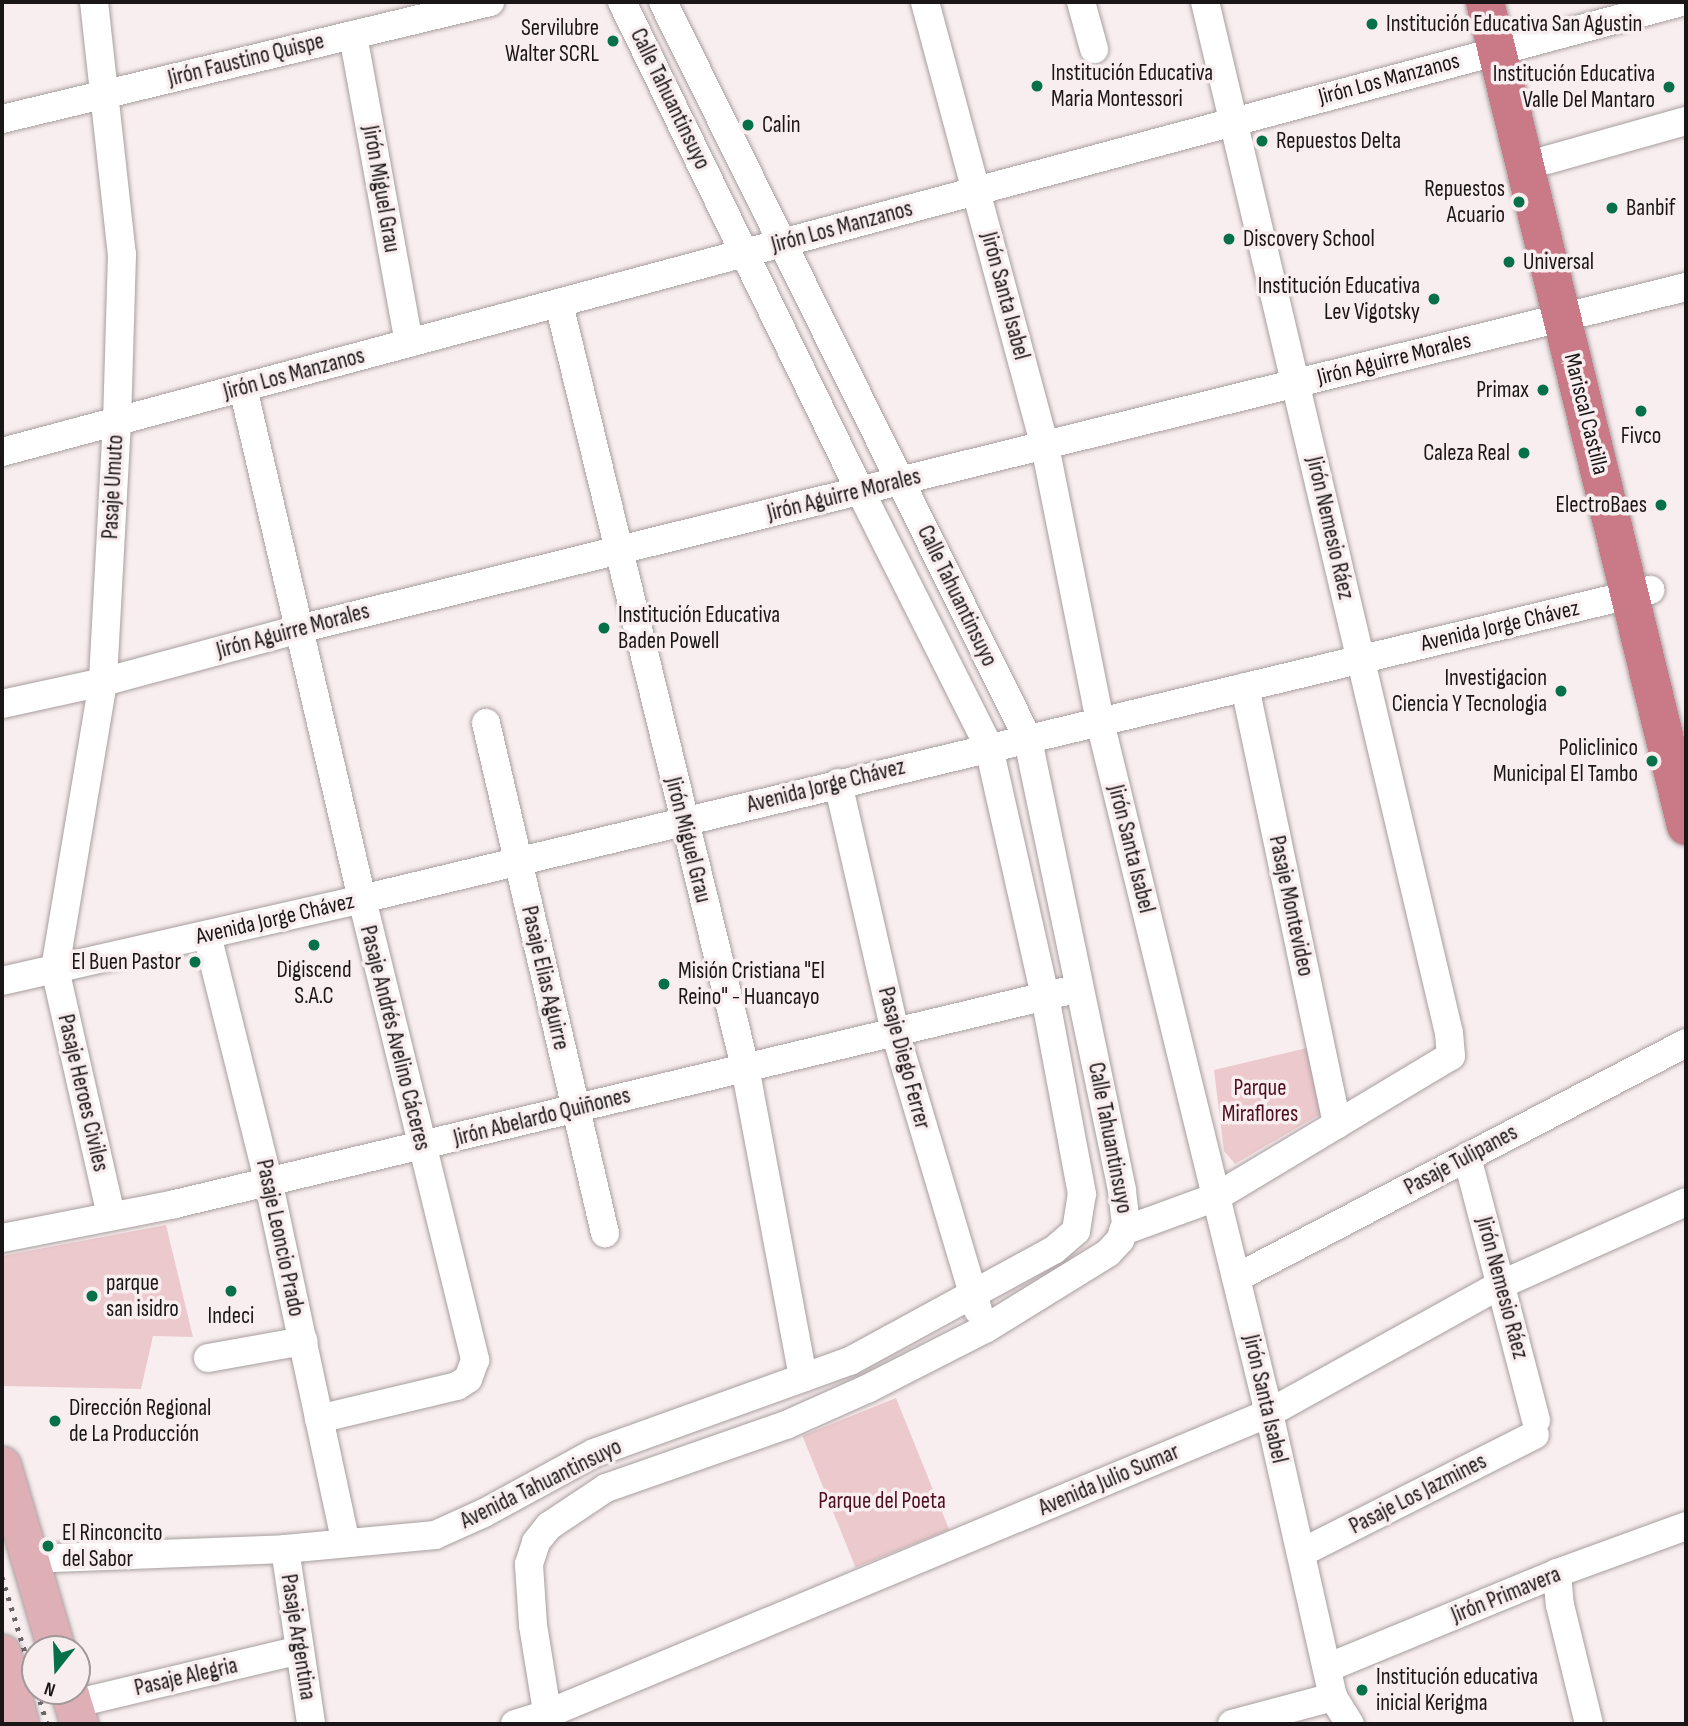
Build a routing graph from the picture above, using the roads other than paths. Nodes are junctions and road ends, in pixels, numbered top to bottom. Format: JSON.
{"nodes":[{"id":1,"x":94,"y":2,"type":"edge"},
{"id":2,"x":490,"y":2,"type":"edge"},
{"id":3,"x":622,"y":2,"type":"edge"},
{"id":4,"x":663,"y":2,"type":"edge"},
{"id":5,"x":925,"y":2,"type":"edge"},
{"id":6,"x":1081,"y":2,"type":"edge"},
{"id":7,"x":1205,"y":2,"type":"edge"},
{"id":8,"x":1485,"y":2,"type":"edge"},
{"id":9,"x":1509,"y":2,"type":"edge"},
{"id":10,"x":1682,"y":2,"type":"edge"},
{"id":11,"x":402,"y":12,"type":"edge"},
{"id":12,"x":353,"y":35,"type":"junction"},
{"id":13,"x":1508,"y":47,"type":"junction"},
{"id":14,"x":1094,"y":49,"type":"dead end"},
{"id":15,"x":104,"y":94,"type":"junction"},
{"id":16,"x":2,"y":119,"type":"edge"},
{"id":17,"x":1234,"y":121,"type":"junction"},
{"id":18,"x":1686,"y":121,"type":"edge"},
{"id":19,"x":1547,"y":160,"type":"junction"},
{"id":20,"x":976,"y":190,"type":"junction"},
{"id":21,"x":782,"y":243,"type":"junction"},
{"id":22,"x":744,"y":253,"type":"junction"},
{"id":23,"x":1686,"y":287,"type":"edge"},
{"id":24,"x":559,"y":304,"type":"junction"},
{"id":25,"x":1573,"y":315,"type":"junction"},
{"id":26,"x":409,"y":343,"type":"junction"},
{"id":27,"x":1296,"y":384,"type":"junction"},
{"id":28,"x":243,"y":388,"type":"junction"},
{"id":29,"x":117,"y":421,"type":"junction"},
{"id":30,"x":1045,"y":446,"type":"junction"},
{"id":31,"x":2,"y":453,"type":"edge"},
{"id":32,"x":900,"y":481,"type":"junction"},
{"id":33,"x":860,"y":491,"type":"junction"},
{"id":34,"x":620,"y":550,"type":"junction"},
{"id":35,"x":1640,"y":592,"type":"junction"},
{"id":36,"x":299,"y":629,"type":"junction"},
{"id":37,"x":1361,"y":659,"type":"junction"},
{"id":38,"x":103,"y":682,"type":"junction"},
{"id":39,"x":1245,"y":687,"type":"junction"},
{"id":40,"x":2,"y":704,"type":"edge"},
{"id":41,"x":1100,"y":722,"type":"junction"},
{"id":42,"x":486,"y":723,"type":"dead end"},
{"id":43,"x":1028,"y":739,"type":"junction"},
{"id":44,"x":1686,"y":740,"type":"edge"},
{"id":45,"x":989,"y":747,"type":"junction"},
{"id":46,"x":838,"y":783,"type":"junction"},
{"id":47,"x":1685,"y":819,"type":"edge"},
{"id":48,"x":683,"y":821,"type":"junction"},
{"id":49,"x":518,"y":861,"type":"junction"},
{"id":50,"x":362,"y":899,"type":"junction"},
{"id":51,"x":208,"y":935,"type":"junction"},
{"id":52,"x":55,"y":969,"type":"junction"},
{"id":53,"x":2,"y":981,"type":"edge"},
{"id":54,"x":1080,"y":988,"type":"junction"},
{"id":55,"x":1045,"y":996,"type":"junction"},
{"id":56,"x":895,"y":1032,"type":"junction"},
{"id":57,"x":1686,"y":1043,"type":"edge"},
{"id":58,"x":745,"y":1067,"type":"junction"},
{"id":59,"x":576,"y":1109,"type":"junction"},
{"id":60,"x":1337,"y":1124,"type":"junction"},
{"id":61,"x":421,"y":1146,"type":"junction"},
{"id":62,"x":1467,"y":1157,"type":"junction"},
{"id":63,"x":268,"y":1180,"type":"junction"},
{"id":64,"x":1216,"y":1197,"type":"junction"},
{"id":65,"x":1686,"y":1202,"type":"edge"},
{"id":66,"x":111,"y":1216,"type":"junction"},
{"id":67,"x":1081,"y":1216,"type":"joint"},
{"id":68,"x":1123,"y":1231,"type":"junction"},
{"id":69,"x":605,"y":1233,"type":"dead end"},
{"id":70,"x":2,"y":1238,"type":"edge"},
{"id":71,"x":1236,"y":1278,"type":"junction"},
{"id":72,"x":1502,"y":1284,"type":"junction"},
{"id":73,"x":972,"y":1295,"type":"junction"},
{"id":74,"x":985,"y":1329,"type":"junction"},
{"id":75,"x":303,"y":1341,"type":"junction"},
{"id":76,"x":208,"y":1358,"type":"dead end"},
{"id":77,"x":803,"y":1378,"type":"junction"},
{"id":78,"x":1269,"y":1413,"type":"junction"},
{"id":79,"x":319,"y":1419,"type":"junction"},
{"id":80,"x":1536,"y":1427,"type":"joint"},
{"id":81,"x":2,"y":1465,"type":"edge"},
{"id":82,"x":1686,"y":1526,"type":"edge"},
{"id":83,"x":346,"y":1543,"type":"junction"},
{"id":84,"x":285,"y":1549,"type":"junction"},
{"id":85,"x":1301,"y":1553,"type":"junction"},
{"id":86,"x":28,"y":1559,"type":"junction"},
{"id":87,"x":1557,"y":1573,"type":"junction"},
{"id":88,"x":52,"y":1635,"type":"edge"},
{"id":89,"x":300,"y":1650,"type":"junction"},
{"id":90,"x":2,"y":1653,"type":"edge"},
{"id":91,"x":1327,"y":1668,"type":"junction"},
{"id":92,"x":6,"y":1690,"type":"edge"},
{"id":93,"x":1333,"y":1697,"type":"junction"},
{"id":94,"x":74,"y":1706,"type":"edge"},
{"id":95,"x":548,"y":1719,"type":"edge"},
{"id":96,"x":20,"y":1724,"type":"edge"},
{"id":97,"x":311,"y":1724,"type":"edge"},
{"id":98,"x":515,"y":1724,"type":"edge"},
{"id":99,"x":1231,"y":1724,"type":"edge"},
{"id":100,"x":1350,"y":1724,"type":"edge"},
{"id":101,"x":1589,"y":1724,"type":"edge"}],
"edges":[{"from":1,"to":15,"type":"street","name":"Pasaje Umuto"},
{"from":2,"to":11,"type":"street","name":"Jirón Faustino Quispe"},
{"from":3,"to":22,"type":"street","name":"Calle Tahuantinsuyo"},
{"from":4,"to":21,"type":"street","name":"Calle Tahuantinsuyo"},
{"from":5,"to":20,"type":"street","name":"Jirón Santa Isabel"},
{"from":6,"to":14,"type":"street"},
{"from":7,"to":17,"type":"street","name":"Jirón Nemesio Ráez"},
{"from":8,"to":13,"type":"highway","name":"Mariscal Castilla"},
{"from":9,"to":13,"type":"highway","name":"Mariscal Castilla"},
{"from":10,"to":13,"type":"street","name":"Jirón Los Manzanos"},
{"from":11,"to":12,"type":"street","name":"Jirón Faustino Quispe"},
{"from":12,"to":15,"type":"street","name":"Jirón Faustino Quispe"},
{"from":12,"to":26,"type":"street","name":"Jirón Miguel Grau"},
{"from":13,"to":17,"type":"street","name":"Jirón Los Manzanos"},
{"from":13,"to":19,"type":"highway","name":"Mariscal Castilla"},
{"from":13,"to":25,"type":"highway","name":"Mariscal Castilla"},
{"from":15,"to":16,"type":"street","name":"Jirón Faustino Quispe"},
{"from":15,"to":29,"type":"street","name":"Pasaje Umuto"},
{"from":17,"to":20,"type":"street","name":"Jirón Los Manzanos"},
{"from":17,"to":27,"type":"street","name":"Jirón Nemesio Ráez"},
{"from":18,"to":19,"type":"street"},
{"from":19,"to":25,"type":"highway","name":"Mariscal Castilla"},
{"from":20,"to":21,"type":"street","name":"Jirón Los Manzanos"},
{"from":20,"to":30,"type":"street","name":"Jirón Santa Isabel"},
{"from":21,"to":22,"type":"street","name":"Jirón Los Manzanos"},
{"from":21,"to":32,"type":"street","name":"Calle Tahuantinsuyo"},
{"from":22,"to":24,"type":"street","name":"Jirón Los Manzanos"},
{"from":22,"to":33,"type":"street","name":"Calle Tahuantinsuyo"},
{"from":23,"to":25,"type":"street","name":"Jirón Aguirre Morales"},
{"from":24,"to":26,"type":"street","name":"Jirón Los Manzanos"},
{"from":24,"to":34,"type":"street","name":"Jirón Miguel Grau"},
{"from":25,"to":27,"type":"street","name":"Jirón Aguirre Morales"},
{"from":25,"to":35,"type":"highway","name":"Mariscal Castilla"},
{"from":26,"to":28,"type":"street","name":"Jirón Los Manzanos"},
{"from":27,"to":30,"type":"street","name":"Jirón Aguirre Morales"},
{"from":27,"to":37,"type":"street","name":"Jirón Nemesio Ráez"},
{"from":28,"to":29,"type":"street","name":"Jirón Los Manzanos"},
{"from":28,"to":36,"type":"street","name":"Pasaje Andrés Avelino Cáceres"},
{"from":29,"to":31,"type":"street","name":"Jirón Los Manzanos"},
{"from":29,"to":38,"type":"street","name":"Pasaje Umuto"},
{"from":30,"to":32,"type":"street","name":"Jirón Aguirre Morales"},
{"from":30,"to":41,"type":"street","name":"Jirón Santa Isabel"},
{"from":32,"to":33,"type":"street","name":"Jirón Aguirre Morales"},
{"from":32,"to":43,"type":"street","name":"Calle Tahuantinsuyo"},
{"from":33,"to":34,"type":"street","name":"Jirón Aguirre Morales"},
{"from":33,"to":45,"type":"street","name":"Calle Tahuantinsuyo"},
{"from":34,"to":36,"type":"street","name":"Jirón Aguirre Morales"},
{"from":34,"to":48,"type":"street","name":"Jirón Miguel Grau"},
{"from":35,"to":37,"type":"street","name":"Avenida Jorge Chávez"},
{"from":35,"to":44,"type":"highway","name":"Mariscal Castilla"},
{"from":35,"to":47,"type":"highway","name":"Mariscal Castilla"},
{"from":36,"to":38,"type":"street","name":"Jirón Aguirre Morales"},
{"from":36,"to":50,"type":"street","name":"Pasaje Andrés Avelino Cáceres"},
{"from":37,"to":39,"type":"street","name":"Avenida Jorge Chávez"},
{"from":37,"to":60,"type":"street","name":"Jirón Nemesio Ráez"},
{"from":38,"to":40,"type":"street","name":"Jirón Aguirre Morales"},
{"from":38,"to":52,"type":"street","name":"Pasaje Umuto"},
{"from":39,"to":41,"type":"street","name":"Avenida Jorge Chávez"},
{"from":39,"to":60,"type":"street","name":"Pasaje Montevideo"},
{"from":41,"to":43,"type":"street","name":"Avenida Jorge Chávez"},
{"from":41,"to":64,"type":"street","name":"Jirón Santa Isabel"},
{"from":42,"to":49,"type":"street","name":"Pasaje Elias Aguirre"},
{"from":43,"to":45,"type":"street","name":"Avenida Jorge Chávez"},
{"from":43,"to":54,"type":"street","name":"Calle Tahuantinsuyo"},
{"from":45,"to":46,"type":"street","name":"Avenida Jorge Chávez"},
{"from":45,"to":55,"type":"street","name":"Calle Tahuantinsuyo"},
{"from":46,"to":48,"type":"street","name":"Avenida Jorge Chávez"},
{"from":46,"to":56,"type":"street","name":"Pasaje Diego Ferrer"},
{"from":48,"to":49,"type":"street","name":"Avenida Jorge Chávez"},
{"from":48,"to":58,"type":"street","name":"Jirón Miguel Grau"},
{"from":49,"to":50,"type":"street","name":"Avenida Jorge Chávez"},
{"from":49,"to":59,"type":"street","name":"Pasaje Elias Aguirre"},
{"from":50,"to":51,"type":"street","name":"Avenida Jorge Chávez"},
{"from":50,"to":61,"type":"street","name":"Pasaje Andrés Avelino Cáceres"},
{"from":51,"to":52,"type":"street","name":"Avenida Jorge Chávez"},
{"from":51,"to":63,"type":"street","name":"Pasaje Leoncio Prado"},
{"from":52,"to":53,"type":"street","name":"Avenida Jorge Chávez"},
{"from":52,"to":66,"type":"street","name":"Pasaje Heroes Civiles"},
{"from":54,"to":55,"type":"street","name":"Jirón Abelardo Quiñones"},
{"from":54,"to":68,"type":"street","name":"Calle Tahuantinsuyo"},
{"from":55,"to":56,"type":"street","name":"Jirón Abelardo Quiñones"},
{"from":55,"to":67,"type":"street","name":"Calle Tahuantinsuyo"},
{"from":56,"to":58,"type":"street","name":"Jirón Abelardo Quiñones"},
{"from":56,"to":73,"type":"street","name":"Pasaje Diego Ferrer"},
{"from":57,"to":62,"type":"street","name":"Pasaje Tulipanes"},
{"from":58,"to":59,"type":"street","name":"Jirón Abelardo Quiñones"},
{"from":58,"to":77,"type":"street","name":"Jirón Miguel Grau"},
{"from":59,"to":61,"type":"street","name":"Jirón Abelardo Quiñones"},
{"from":59,"to":69,"type":"street","name":"Pasaje Elias Aguirre"},
{"from":60,"to":64,"type":"street"},
{"from":61,"to":63,"type":"street","name":"Jirón Abelardo Quiñones"},
{"from":61,"to":79,"type":"street","name":"Pasaje Andrés Avelino Cáceres"},
{"from":62,"to":71,"type":"street","name":"Pasaje Tulipanes"},
{"from":62,"to":72,"type":"street","name":"Jirón Nemesio Ráez"},
{"from":63,"to":66,"type":"street","name":"Jirón Abelardo Quiñones"},
{"from":63,"to":75,"type":"street","name":"Pasaje Leoncio Prado"},
{"from":64,"to":68,"type":"street"},
{"from":64,"to":71,"type":"street","name":"Jirón Santa Isabel"},
{"from":65,"to":72,"type":"street","name":"Avenida Julio Sumar"},
{"from":66,"to":70,"type":"street","name":"Jirón Abelardo Quiñones"},
{"from":67,"to":73,"type":"street","name":"Avenida Tahuantinsuyo"},
{"from":68,"to":74,"type":"street"},
{"from":71,"to":78,"type":"street","name":"Jirón Santa Isabel"},
{"from":72,"to":78,"type":"street","name":"Avenida Julio Sumar"},
{"from":72,"to":80,"type":"street","name":"Jirón Nemesio Ráez"},
{"from":73,"to":74,"type":"street","name":"Pasaje Diego Ferrer"},
{"from":73,"to":77,"type":"street","name":"Avenida Tahuantinsuyo"},
{"from":74,"to":95,"type":"street"},
{"from":75,"to":76,"type":"street"},
{"from":75,"to":79,"type":"street","name":"Pasaje Leoncio Prado"},
{"from":77,"to":83,"type":"street","name":"Avenida Tahuantinsuyo"},
{"from":78,"to":85,"type":"street","name":"Jirón Santa Isabel"},
{"from":78,"to":95,"type":"street","name":"Avenida Julio Sumar"},
{"from":79,"to":83,"type":"street","name":"Pasaje Leoncio Prado"},
{"from":80,"to":85,"type":"street","name":"Pasaje Los Jazmines"},
{"from":81,"to":86,"type":"main road"},
{"from":82,"to":87,"type":"street","name":"Jirón Primavera"},
{"from":83,"to":84,"type":"street","name":"Avenida Tahuantinsuyo"},
{"from":84,"to":86,"type":"street","name":"Avenida Tahuantinsuyo"},
{"from":84,"to":89,"type":"street","name":"Pasaje Argentina"},
{"from":85,"to":91,"type":"street","name":"Jirón Santa Isabel"},
{"from":86,"to":88,"type":"main road"},
{"from":87,"to":91,"type":"street","name":"Jirón Primavera"},
{"from":87,"to":101,"type":"street"},
{"from":89,"to":94,"type":"street","name":"Pasaje Alegria"},
{"from":89,"to":97,"type":"street","name":"Pasaje Argentina"},
{"from":90,"to":92,"type":"main road"},
{"from":91,"to":93,"type":"street","name":"Jirón Santa Isabel"},
{"from":92,"to":96,"type":"main road"},
{"from":93,"to":99,"type":"street"},
{"from":93,"to":100,"type":"street"},
{"from":95,"to":98,"type":"street","name":"Avenida Julio Sumar"}]}
